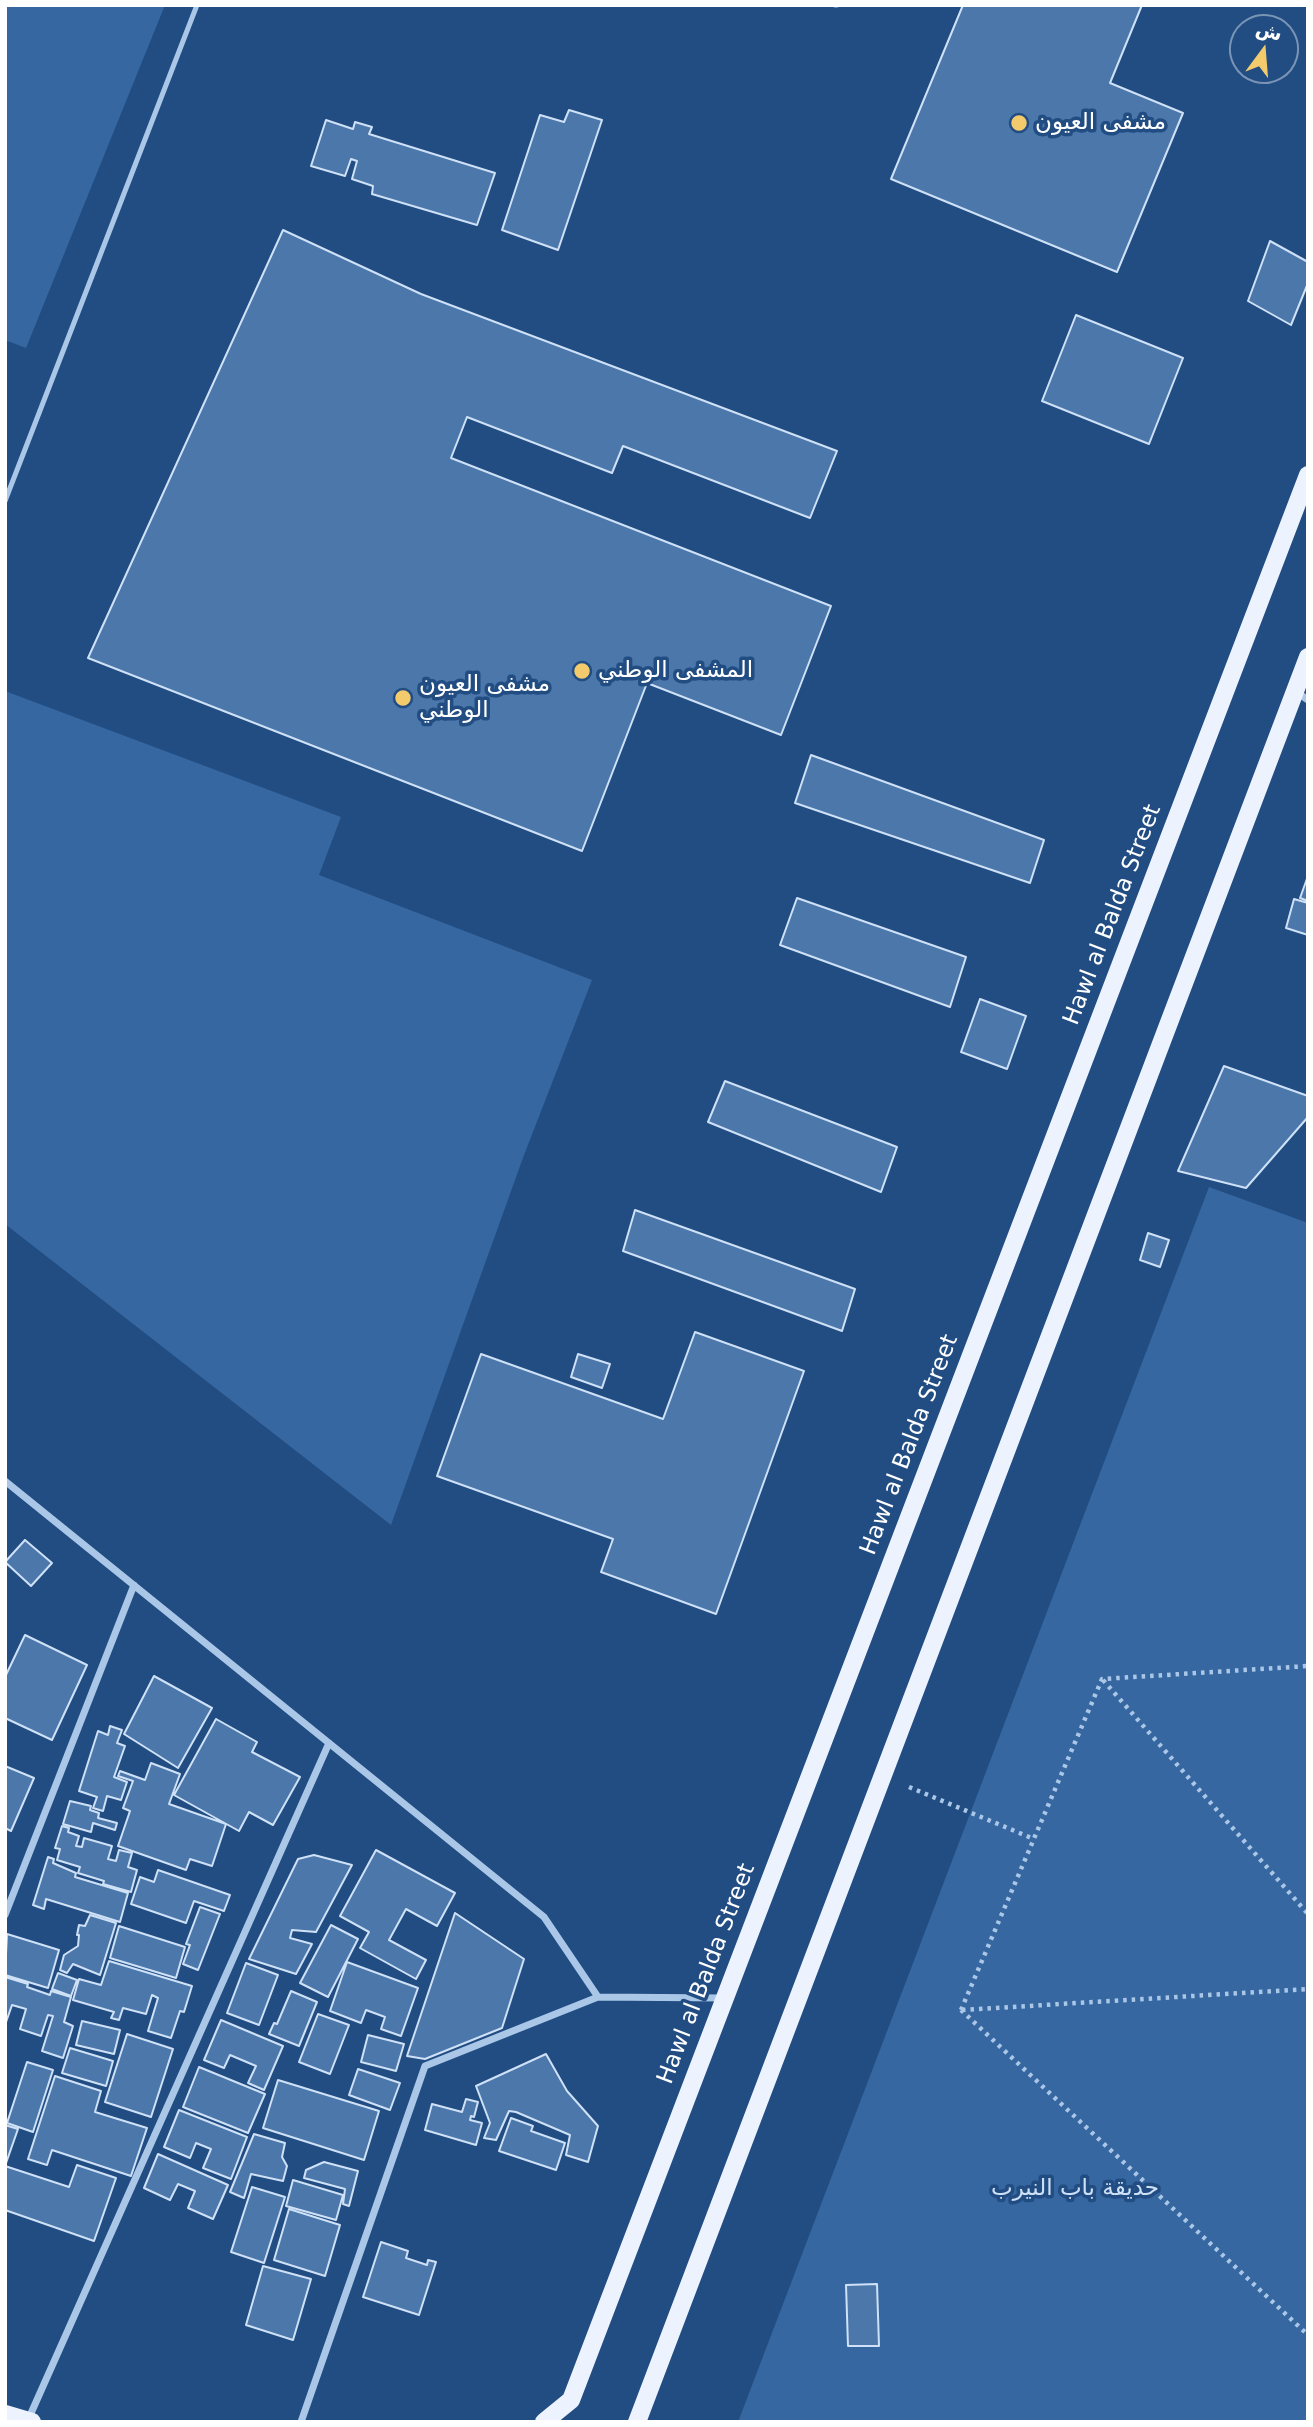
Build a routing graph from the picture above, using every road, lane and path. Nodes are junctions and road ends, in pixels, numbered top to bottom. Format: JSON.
{"nodes":[{"id":1,"x":197,"y":5,"type":"edge"},
{"id":2,"x":1308,"y":475,"type":"edge"},
{"id":3,"x":5,"y":501,"type":"edge"},
{"id":4,"x":1308,"y":657,"type":"edge"},
{"id":5,"x":1301,"y":696,"type":"edge"},
{"id":6,"x":5,"y":1481,"type":"edge"},
{"id":7,"x":134,"y":1585,"type":"junction"},
{"id":8,"x":1308,"y":1666,"type":"edge"},
{"id":9,"x":1102,"y":1679,"type":"junction"},
{"id":10,"x":329,"y":1743,"type":"junction"},
{"id":11,"x":882,"y":1776,"type":"junction"},
{"id":12,"x":1034,"y":1839,"type":"junction"},
{"id":13,"x":1308,"y":1914,"type":"edge"},
{"id":14,"x":5,"y":1915,"type":"edge"},
{"id":15,"x":1308,"y":1989,"type":"edge"},
{"id":16,"x":598,"y":1997,"type":"junction"},
{"id":17,"x":724,"y":1998,"type":"junction"},
{"id":18,"x":961,"y":2010,"type":"junction"},
{"id":19,"x":1308,"y":2335,"type":"edge"},
{"id":20,"x":5,"y":2413,"type":"edge"},
{"id":21,"x":30,"y":2421,"type":"edge"},
{"id":22,"x":301,"y":2422,"type":"edge"},
{"id":23,"x":544,"y":2422,"type":"edge"},
{"id":24,"x":637,"y":2422,"type":"edge"}],
"edges":[{"from":1,"to":3,"type":"lane"},
{"from":2,"to":17,"type":"main road","name":"Hawl al Balda Street"},
{"from":4,"to":5,"type":"main road"},
{"from":5,"to":11,"type":"main road"},
{"from":6,"to":7,"type":"street"},
{"from":7,"to":10,"type":"street"},
{"from":7,"to":14,"type":"street"},
{"from":8,"to":9,"type":"path"},
{"from":9,"to":12,"type":"path"},
{"from":9,"to":13,"type":"path"},
{"from":10,"to":16,"type":"street"},
{"from":10,"to":21,"type":"street"},
{"from":11,"to":12,"type":"path"},
{"from":11,"to":24,"type":"main road"},
{"from":12,"to":18,"type":"path"},
{"from":15,"to":18,"type":"path"},
{"from":16,"to":17,"type":"street"},
{"from":16,"to":22,"type":"street"},
{"from":17,"to":23,"type":"main road","name":"Hawl al Balda Street"},
{"from":18,"to":19,"type":"path"},
{"from":20,"to":21,"type":"main road"}]}
